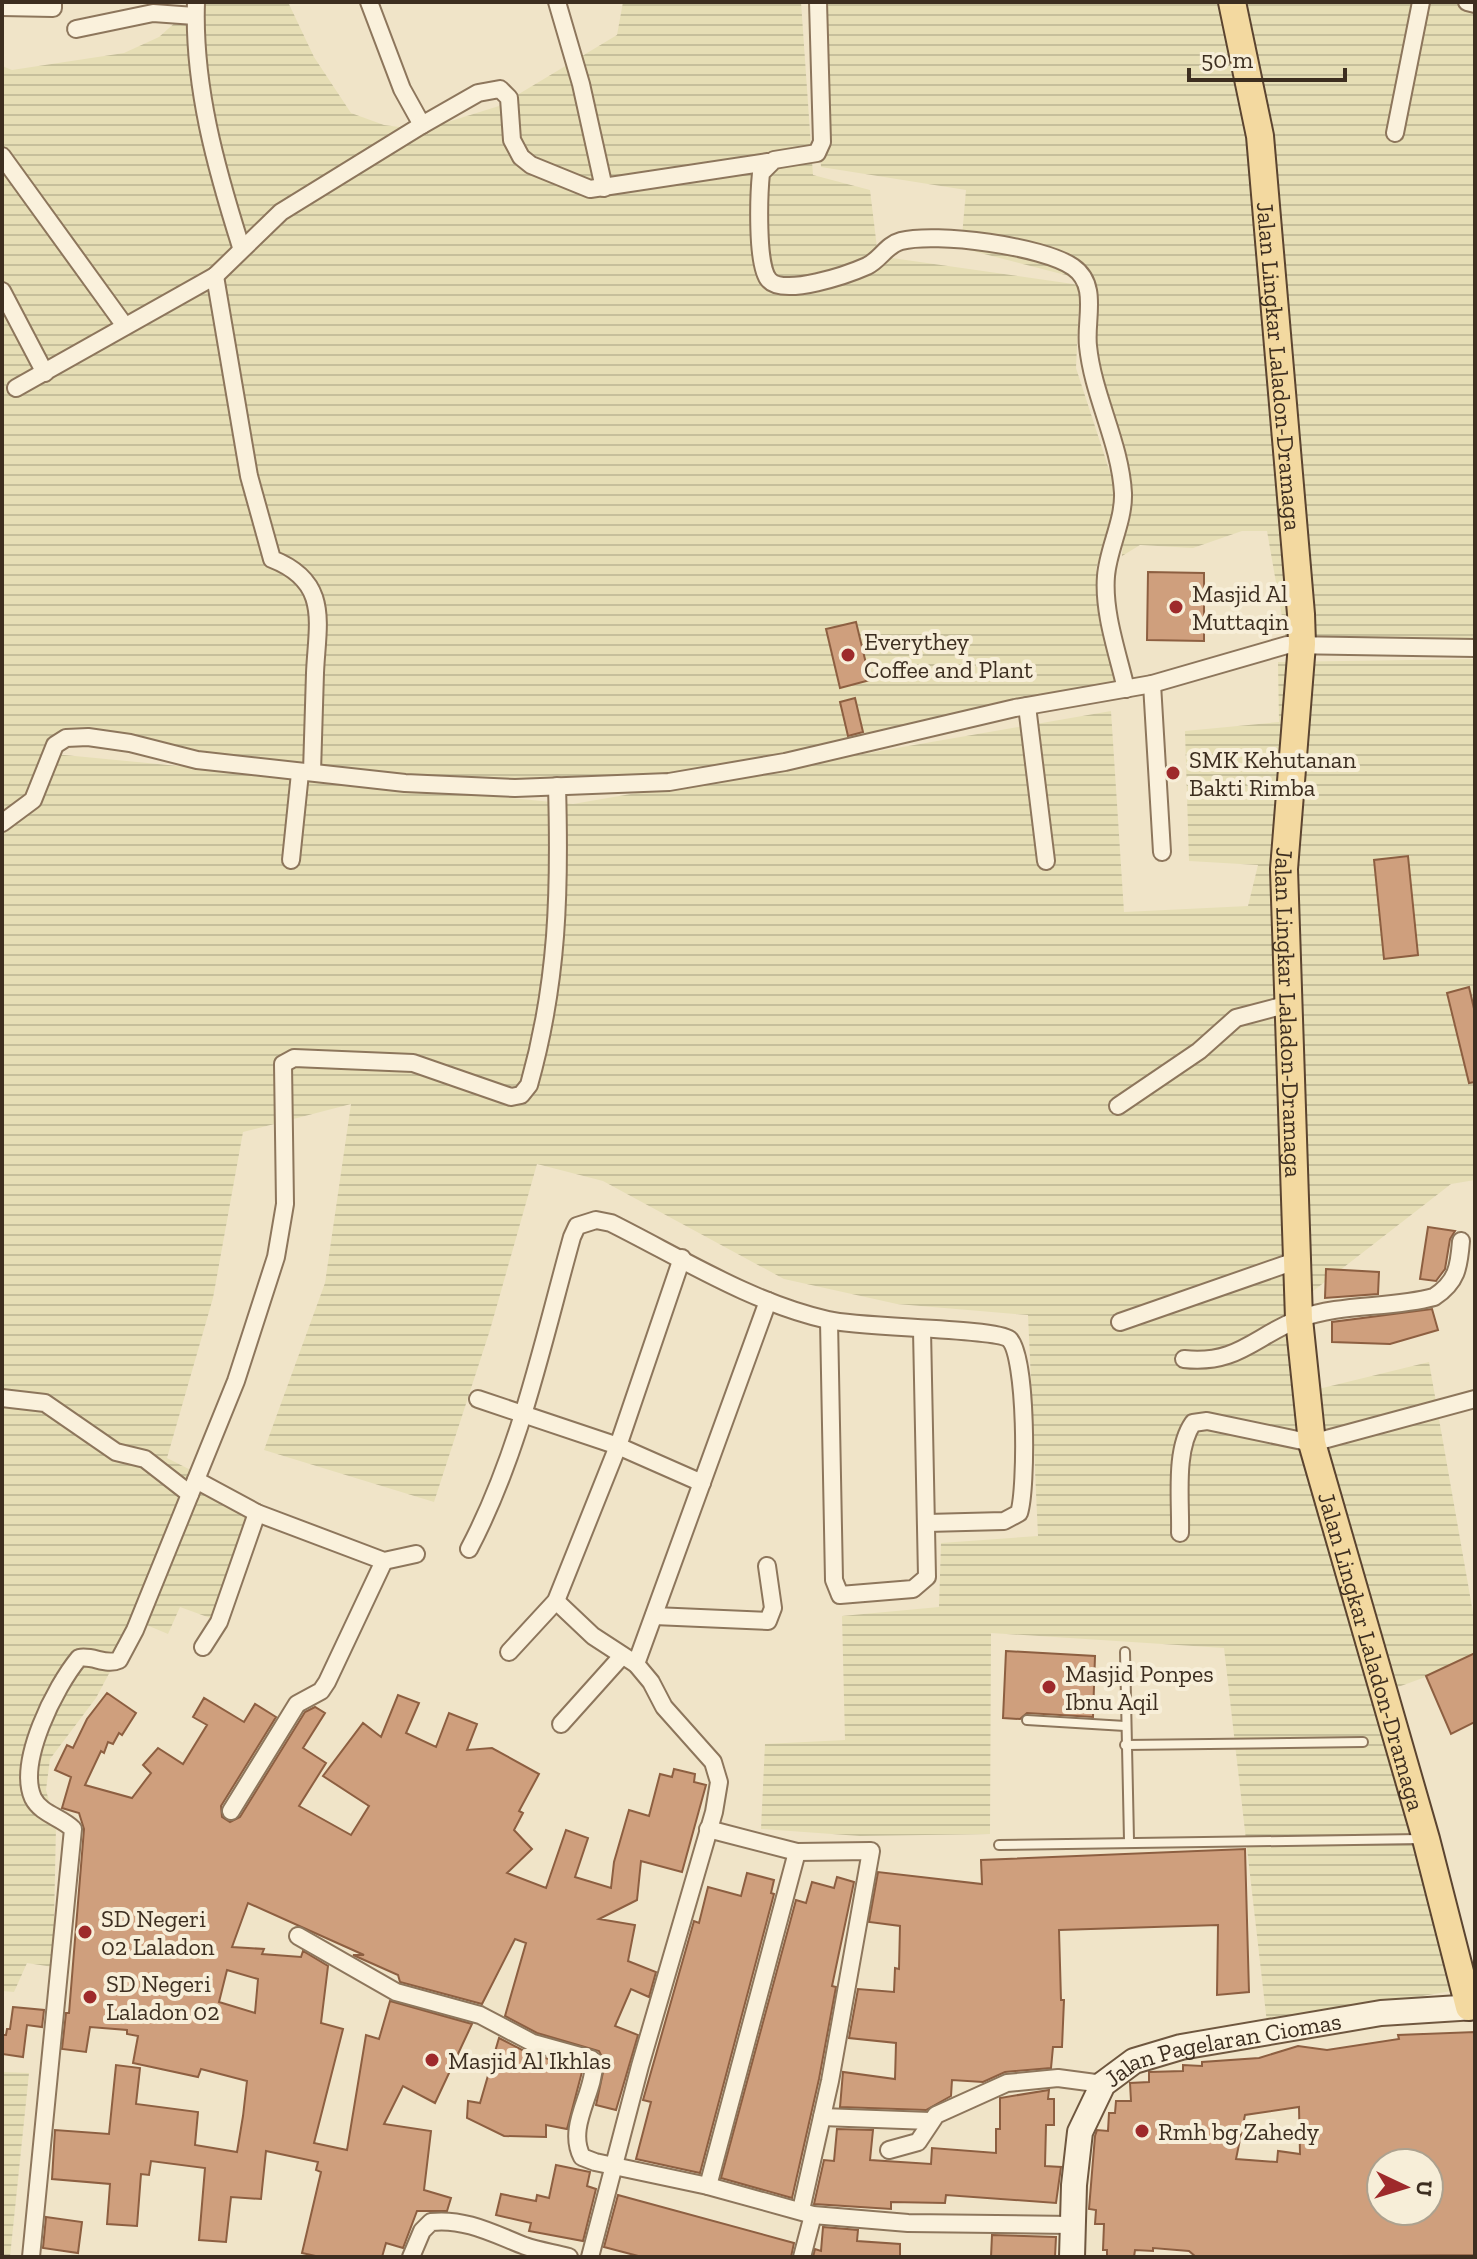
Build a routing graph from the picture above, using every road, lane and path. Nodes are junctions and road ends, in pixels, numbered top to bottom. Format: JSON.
{"nodes":[{"id":1,"x":53,"y":2,"type":"edge"},
{"id":2,"x":369,"y":2,"type":"edge"},
{"id":3,"x":557,"y":2,"type":"edge"},
{"id":4,"x":818,"y":2,"type":"edge"},
{"id":5,"x":1232,"y":2,"type":"edge"},
{"id":6,"x":1421,"y":2,"type":"edge"},
{"id":7,"x":1467,"y":2,"type":"edge"},
{"id":8,"x":1475,"y":4,"type":"edge"},
{"id":9,"x":2,"y":7,"type":"edge"},
{"id":10,"x":196,"y":9,"type":"edge"},
{"id":11,"x":76,"y":29,"type":"dead end"},
{"id":12,"x":422,"y":125,"type":"junction"},
{"id":13,"x":1395,"y":133,"type":"dead end"},
{"id":14,"x":2,"y":156,"type":"edge"},
{"id":15,"x":768,"y":162,"type":"junction"},
{"id":16,"x":604,"y":188,"type":"junction"},
{"id":17,"x":241,"y":247,"type":"junction"},
{"id":18,"x":215,"y":276,"type":"junction"},
{"id":19,"x":2,"y":291,"type":"edge"},
{"id":20,"x":125,"y":326,"type":"junction"},
{"id":21,"x":45,"y":373,"type":"junction"},
{"id":22,"x":16,"y":388,"type":"dead end"},
{"id":23,"x":1302,"y":644,"type":"junction"},
{"id":24,"x":1475,"y":648,"type":"edge"},
{"id":25,"x":1152,"y":684,"type":"junction"},
{"id":26,"x":1126,"y":689,"type":"junction"},
{"id":27,"x":1027,"y":706,"type":"junction"},
{"id":28,"x":306,"y":772,"type":"junction"},
{"id":29,"x":557,"y":786,"type":"junction"},
{"id":30,"x":2,"y":823,"type":"edge"},
{"id":31,"x":1162,"y":852,"type":"dead end"},
{"id":32,"x":291,"y":860,"type":"dead end"},
{"id":33,"x":1046,"y":861,"type":"dead end"},
{"id":34,"x":1289,"y":1004,"type":"junction"},
{"id":35,"x":1118,"y":1106,"type":"dead end"},
{"id":36,"x":1461,"y":1241,"type":"dead end"},
{"id":37,"x":682,"y":1258,"type":"junction"},
{"id":38,"x":1298,"y":1260,"type":"junction"},
{"id":39,"x":768,"y":1301,"type":"junction"},
{"id":40,"x":1299,"y":1319,"type":"junction"},
{"id":41,"x":829,"y":1321,"type":"junction"},
{"id":42,"x":1120,"y":1322,"type":"dead end"},
{"id":43,"x":922,"y":1330,"type":"junction"},
{"id":44,"x":1184,"y":1359,"type":"dead end"},
{"id":45,"x":2,"y":1398,"type":"edge"},
{"id":46,"x":478,"y":1399,"type":"dead end"},
{"id":47,"x":1475,"y":1399,"type":"edge"},
{"id":48,"x":524,"y":1413,"type":"junction"},
{"id":49,"x":1312,"y":1443,"type":"junction"},
{"id":50,"x":618,"y":1446,"type":"junction"},
{"id":51,"x":702,"y":1483,"type":"junction"},
{"id":52,"x":193,"y":1487,"type":"junction"},
{"id":53,"x":257,"y":1513,"type":"junction"},
{"id":54,"x":927,"y":1523,"type":"junction"},
{"id":55,"x":1180,"y":1533,"type":"dead end"},
{"id":56,"x":469,"y":1549,"type":"dead end"},
{"id":57,"x":416,"y":1554,"type":"dead end"},
{"id":58,"x":384,"y":1561,"type":"junction"},
{"id":59,"x":767,"y":1566,"type":"dead end"},
{"id":60,"x":556,"y":1601,"type":"junction"},
{"id":61,"x":654,"y":1616,"type":"junction"},
{"id":62,"x":203,"y":1647,"type":"dead end"},
{"id":63,"x":509,"y":1652,"type":"dead end"},
{"id":64,"x":1125,"y":1652,"type":"dead end"},
{"id":65,"x":629,"y":1660,"type":"junction"},
{"id":66,"x":1027,"y":1720,"type":"dead end"},
{"id":67,"x":561,"y":1724,"type":"dead end"},
{"id":68,"x":1125,"y":1726,"type":"junction"},
{"id":69,"x":1363,"y":1742,"type":"dead end"},
{"id":70,"x":1125,"y":1745,"type":"junction"},
{"id":71,"x":231,"y":1811,"type":"dead end"},
{"id":72,"x":708,"y":1829,"type":"junction"},
{"id":73,"x":1426,"y":1839,"type":"junction"},
{"id":74,"x":1129,"y":1840,"type":"junction"},
{"id":75,"x":999,"y":1845,"type":"dead end"},
{"id":76,"x":797,"y":1852,"type":"junction"},
{"id":77,"x":298,"y":1936,"type":"dead end"},
{"id":78,"x":1472,"y":2007,"type":"edge"},
{"id":79,"x":1103,"y":2084,"type":"junction"},
{"id":80,"x":822,"y":2117,"type":"junction"},
{"id":81,"x":930,"y":2121,"type":"junction"},
{"id":82,"x":889,"y":2150,"type":"dead end"},
{"id":83,"x":614,"y":2166,"type":"junction"},
{"id":84,"x":708,"y":2186,"type":"junction"},
{"id":85,"x":807,"y":2212,"type":"junction"},
{"id":86,"x":1072,"y":2225,"type":"junction"},
{"id":87,"x":31,"y":2257,"type":"edge"},
{"id":88,"x":411,"y":2257,"type":"edge"},
{"id":89,"x":569,"y":2257,"type":"edge"},
{"id":90,"x":590,"y":2257,"type":"edge"},
{"id":91,"x":802,"y":2257,"type":"edge"},
{"id":92,"x":1072,"y":2257,"type":"edge"}],
"edges":[{"from":1,"to":9,"type":"street"},
{"from":2,"to":12,"type":"street"},
{"from":3,"to":16,"type":"street"},
{"from":4,"to":15,"type":"street"},
{"from":5,"to":23,"type":"main road","name":"Jalan Lingkar Laladon-Dramaga"},
{"from":6,"to":13,"type":"street"},
{"from":7,"to":8,"type":"street"},
{"from":10,"to":11,"type":"street"},
{"from":10,"to":17,"type":"street"},
{"from":12,"to":16,"type":"street"},
{"from":12,"to":17,"type":"street"},
{"from":14,"to":20,"type":"street"},
{"from":15,"to":16,"type":"street"},
{"from":15,"to":26,"type":"street"},
{"from":17,"to":18,"type":"street"},
{"from":18,"to":20,"type":"street"},
{"from":18,"to":28,"type":"street"},
{"from":19,"to":21,"type":"street"},
{"from":20,"to":21,"type":"street"},
{"from":21,"to":22,"type":"street"},
{"from":23,"to":24,"type":"street"},
{"from":23,"to":25,"type":"street"},
{"from":23,"to":34,"type":"main road","name":"Jalan Lingkar Laladon-Dramaga"},
{"from":25,"to":26,"type":"street"},
{"from":25,"to":31,"type":"street"},
{"from":26,"to":27,"type":"street"},
{"from":27,"to":29,"type":"street"},
{"from":27,"to":33,"type":"street"},
{"from":28,"to":29,"type":"street"},
{"from":28,"to":30,"type":"street"},
{"from":28,"to":32,"type":"street"},
{"from":29,"to":52,"type":"street"},
{"from":34,"to":35,"type":"street"},
{"from":34,"to":38,"type":"main road","name":"Jalan Lingkar Laladon-Dramaga"},
{"from":36,"to":40,"type":"street"},
{"from":37,"to":39,"type":"street"},
{"from":37,"to":48,"type":"street"},
{"from":37,"to":50,"type":"street"},
{"from":38,"to":40,"type":"main road","name":"Jalan Lingkar Laladon-Dramaga"},
{"from":38,"to":42,"type":"street"},
{"from":39,"to":41,"type":"street"},
{"from":39,"to":51,"type":"street"},
{"from":40,"to":44,"type":"street"},
{"from":40,"to":49,"type":"main road","name":"Jalan Lingkar Laladon-Dramaga"},
{"from":41,"to":43,"type":"street"},
{"from":41,"to":54,"type":"street"},
{"from":43,"to":54,"type":"street"},
{"from":43,"to":54,"type":"street"},
{"from":45,"to":52,"type":"street"},
{"from":46,"to":48,"type":"street"},
{"from":47,"to":49,"type":"street"},
{"from":48,"to":50,"type":"street"},
{"from":48,"to":56,"type":"street"},
{"from":49,"to":55,"type":"street"},
{"from":49,"to":73,"type":"main road","name":"Jalan Lingkar Laladon-Dramaga"},
{"from":50,"to":51,"type":"street"},
{"from":50,"to":60,"type":"street"},
{"from":51,"to":61,"type":"street"},
{"from":52,"to":53,"type":"street"},
{"from":52,"to":87,"type":"street"},
{"from":53,"to":58,"type":"street"},
{"from":53,"to":62,"type":"street"},
{"from":57,"to":58,"type":"street"},
{"from":58,"to":71,"type":"street"},
{"from":59,"to":61,"type":"street"},
{"from":60,"to":63,"type":"street"},
{"from":60,"to":65,"type":"street"},
{"from":61,"to":65,"type":"street"},
{"from":64,"to":68,"type":"lane"},
{"from":65,"to":67,"type":"street"},
{"from":65,"to":72,"type":"street"},
{"from":66,"to":68,"type":"lane"},
{"from":68,"to":70,"type":"lane"},
{"from":69,"to":70,"type":"lane"},
{"from":70,"to":74,"type":"lane"},
{"from":72,"to":76,"type":"street"},
{"from":72,"to":83,"type":"street"},
{"from":73,"to":74,"type":"lane"},
{"from":73,"to":78,"type":"main road","name":"Jalan Lingkar Laladon-Dramaga"},
{"from":74,"to":75,"type":"lane"},
{"from":76,"to":80,"type":"street"},
{"from":76,"to":84,"type":"street"},
{"from":77,"to":83,"type":"street"},
{"from":78,"to":79,"type":"main road","name":"Jalan Pagelaran Ciomas"},
{"from":79,"to":81,"type":"street"},
{"from":79,"to":86,"type":"main road","name":"Jalan Pagelaran Ciomas"},
{"from":80,"to":81,"type":"street"},
{"from":80,"to":85,"type":"street"},
{"from":81,"to":82,"type":"street"},
{"from":83,"to":84,"type":"street"},
{"from":83,"to":90,"type":"street"},
{"from":84,"to":85,"type":"street"},
{"from":85,"to":86,"type":"street"},
{"from":85,"to":91,"type":"street"},
{"from":86,"to":92,"type":"main road","name":"Jalan Pagelaran Ciomas"},
{"from":88,"to":89,"type":"street"}]}
